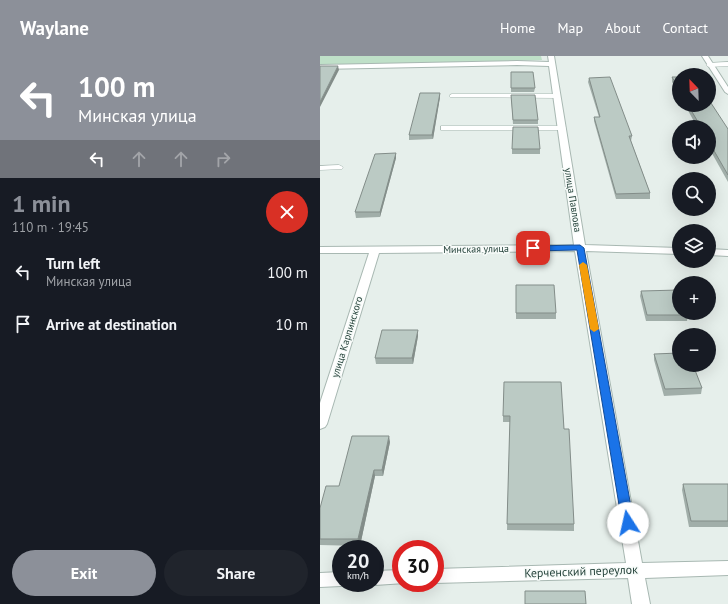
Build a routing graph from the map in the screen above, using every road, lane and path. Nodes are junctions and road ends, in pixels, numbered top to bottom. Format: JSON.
{"nodes":[{"id":1,"x":704,"y":56,"type":"edge"},
{"id":2,"x":551,"y":60,"type":"edge"},
{"id":3,"x":728,"y":64,"type":"edge"},
{"id":4,"x":709,"y":65,"type":"junction"},
{"id":5,"x":320,"y":67,"type":"edge"},
{"id":6,"x":728,"y":92,"type":"edge"},
{"id":7,"x":452,"y":96,"type":"dead end"},
{"id":8,"x":557,"y":96,"type":"junction"},
{"id":9,"x":444,"y":128,"type":"dead end"},
{"id":10,"x":562,"y":128,"type":"junction"},
{"id":11,"x":320,"y":168,"type":"edge"},
{"id":12,"x":339,"y":168,"type":"dead end"},
{"id":13,"x":580,"y":248,"type":"junction"},
{"id":14,"x":320,"y":250,"type":"edge"},
{"id":15,"x":375,"y":250,"type":"junction"},
{"id":16,"x":672,"y":251,"type":"edge"},
{"id":17,"x":716,"y":252,"type":"edge"},
{"id":18,"x":728,"y":253,"type":"edge"},
{"id":19,"x":320,"y":424,"type":"edge"},
{"id":20,"x":728,"y":568,"type":"edge"},
{"id":21,"x":636,"y":569,"type":"junction"},
{"id":22,"x":444,"y":576,"type":"edge"},
{"id":23,"x":332,"y":579,"type":"edge"},
{"id":24,"x":320,"y":580,"type":"edge"},
{"id":25,"x":641,"y":604,"type":"edge"}],
"edges":[{"from":1,"to":4,"type":"street"},
{"from":2,"to":5,"type":"street"},
{"from":2,"to":8,"type":"street","name":"улица Павлова"},
{"from":3,"to":4,"type":"lane"},
{"from":4,"to":6,"type":"street"},
{"from":7,"to":8,"type":"lane"},
{"from":8,"to":10,"type":"street","name":"улица Павлова"},
{"from":9,"to":10,"type":"lane"},
{"from":10,"to":13,"type":"street","name":"улица Павлова"},
{"from":11,"to":12,"type":"lane"},
{"from":13,"to":15,"type":"street","name":"Минская улица"},
{"from":13,"to":16,"type":"street","name":"Минская улица"},
{"from":13,"to":21,"type":"street","name":"улица Павлова"},
{"from":14,"to":15,"type":"street","name":"Минская улица"},
{"from":15,"to":19,"type":"street","name":"улица Карпинского"},
{"from":17,"to":18,"type":"street"},
{"from":20,"to":21,"type":"street","name":"Керченский переулок"},
{"from":21,"to":22,"type":"street","name":"Керченский переулок"},
{"from":21,"to":25,"type":"street","name":"улица Павлова"},
{"from":23,"to":24,"type":"street"}]}
